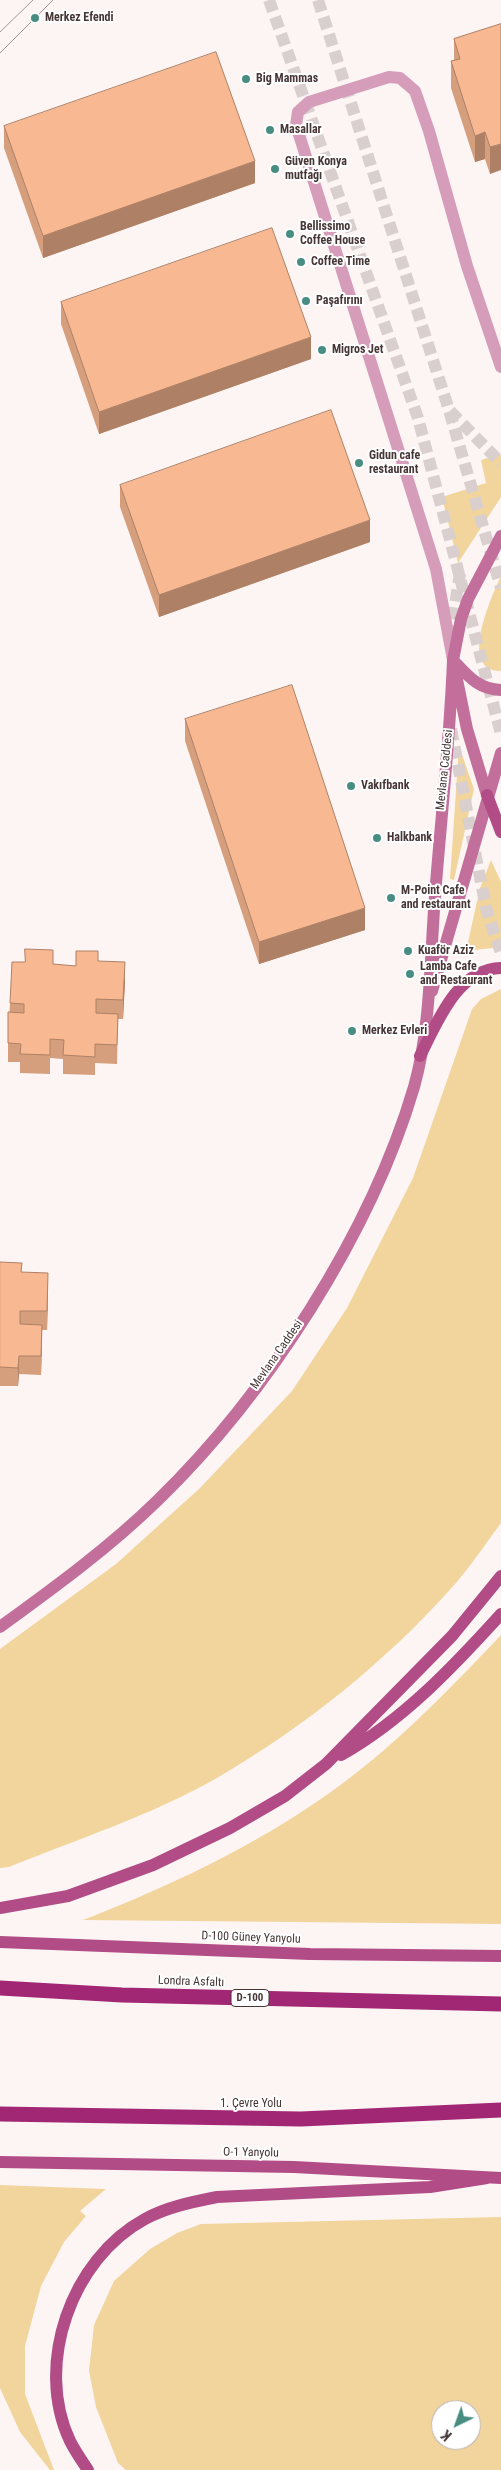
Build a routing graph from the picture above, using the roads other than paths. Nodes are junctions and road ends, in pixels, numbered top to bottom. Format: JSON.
{"nodes":[{"id":1,"x":501,"y":367,"type":"edge"},
{"id":2,"x":501,"y":536,"type":"edge"},
{"id":3,"x":453,"y":660,"type":"junction"},
{"id":4,"x":501,"y":690,"type":"edge"},
{"id":5,"x":501,"y":753,"type":"edge"},
{"id":6,"x":487,"y":795,"type":"junction"},
{"id":7,"x":501,"y":832,"type":"edge"},
{"id":8,"x":501,"y":968,"type":"edge"},
{"id":9,"x":428,"y":1000,"type":"junction"},
{"id":10,"x":420,"y":1056,"type":"junction"},
{"id":11,"x":501,"y":1576,"type":"edge"},
{"id":12,"x":501,"y":1614,"type":"edge"},
{"id":13,"x":0,"y":1627,"type":"edge"},
{"id":14,"x":326,"y":1764,"type":"junction"},
{"id":15,"x":0,"y":1908,"type":"edge"},
{"id":16,"x":0,"y":1942,"type":"edge"},
{"id":17,"x":501,"y":1956,"type":"edge"},
{"id":18,"x":0,"y":1988,"type":"edge"},
{"id":19,"x":501,"y":2004,"type":"edge"},
{"id":20,"x":501,"y":2110,"type":"edge"},
{"id":21,"x":0,"y":2114,"type":"edge"},
{"id":22,"x":0,"y":2162,"type":"edge"},
{"id":23,"x":486,"y":2178,"type":"junction"},
{"id":24,"x":501,"y":2178,"type":"edge"},
{"id":25,"x":88,"y":2470,"type":"edge"}],
"edges":[{"from":1,"to":3,"type":"street"},
{"from":2,"to":3,"type":"main road"},
{"from":3,"to":4,"type":"main road"},
{"from":3,"to":6,"type":"main road"},
{"from":3,"to":9,"type":"main road","name":"Mevlana Caddesi"},
{"from":5,"to":6,"type":"main road","name":"Mevlana Caddesi"},
{"from":6,"to":7,"type":"main road"},
{"from":6,"to":9,"type":"main road","name":"Mevlana Caddesi"},
{"from":8,"to":10,"type":"main road"},
{"from":9,"to":10,"type":"main road","name":"Mevlana Caddesi"},
{"from":10,"to":13,"type":"main road","name":"Mevlana Caddesi"},
{"from":11,"to":14,"type":"main road"},
{"from":12,"to":14,"type":"main road"},
{"from":14,"to":15,"type":"main road"},
{"from":16,"to":17,"type":"main road","name":"D-100 Güney Yanyolu"},
{"from":18,"to":19,"type":"highway","name":"Londra Asfaltı","number":"D-100"},
{"from":20,"to":21,"type":"highway","name":"1. Çevre Yolu"},
{"from":22,"to":23,"type":"main road","name":"O-1 Yanyolu"},
{"from":23,"to":24,"type":"main road","name":"O-1 Yanyolu"},
{"from":23,"to":25,"type":"main road"}]}
